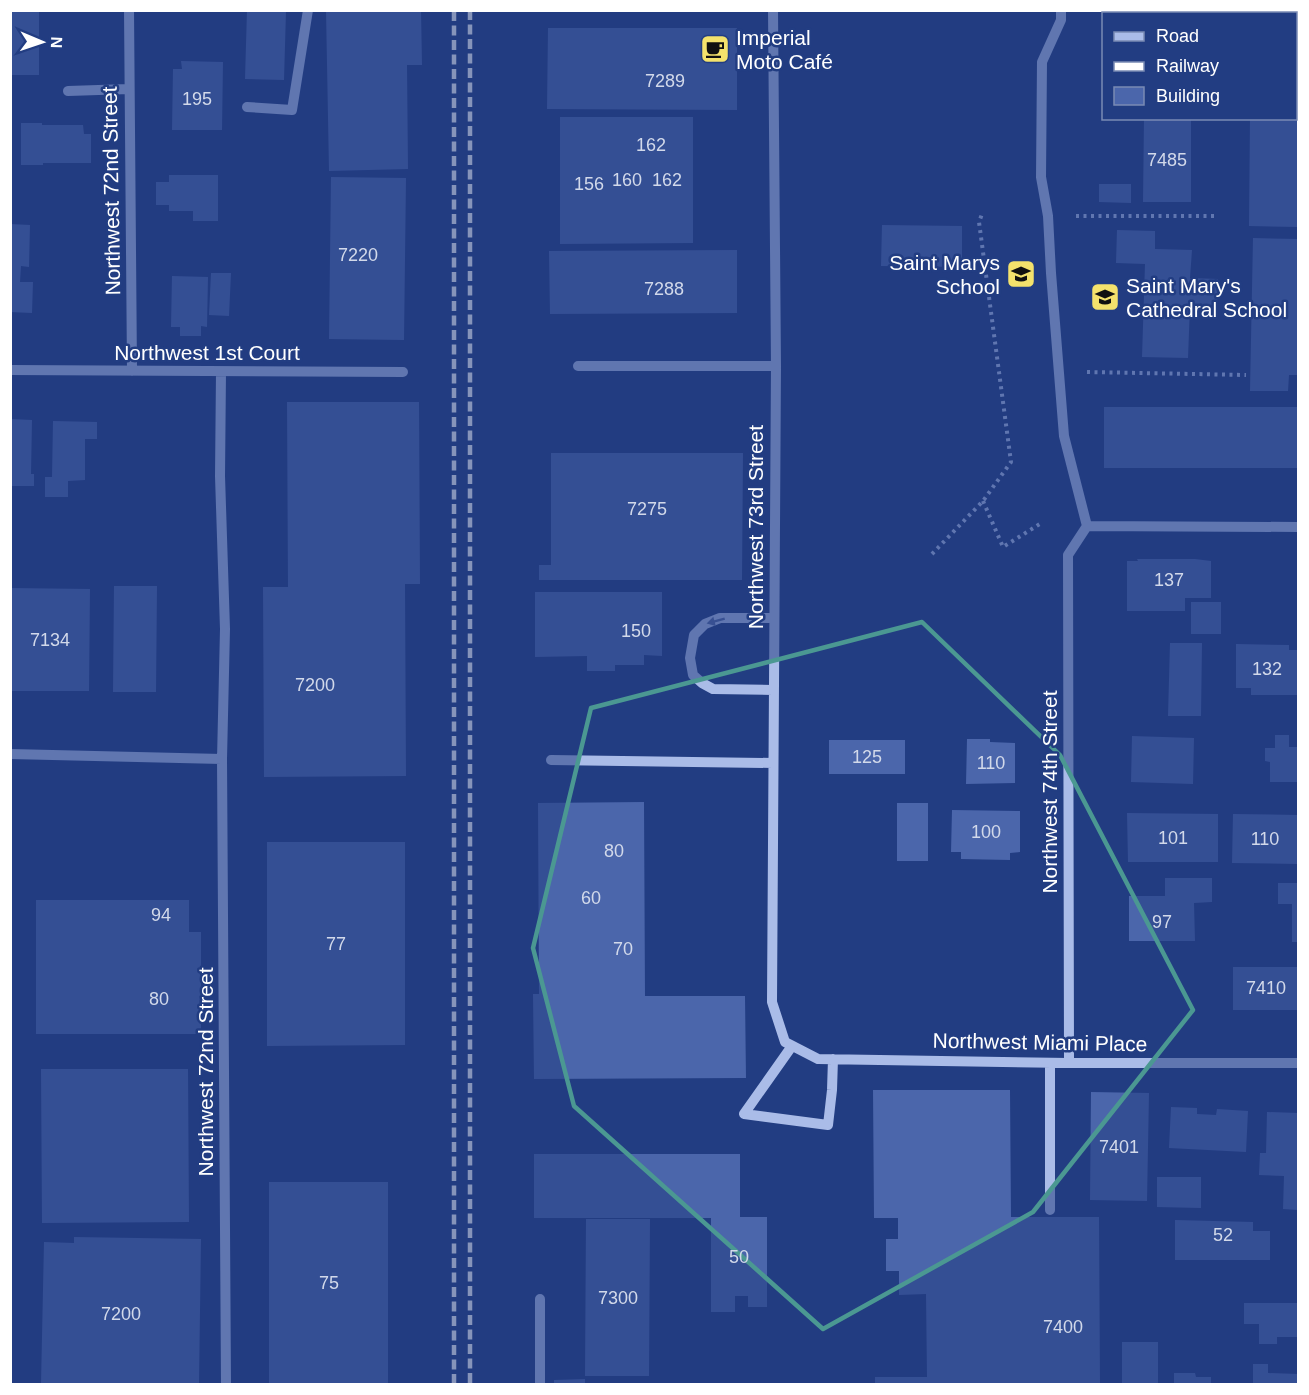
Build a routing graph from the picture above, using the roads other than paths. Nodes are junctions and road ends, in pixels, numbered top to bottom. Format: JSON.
{"nodes":[{"id":1,"x":129,"y":10,"type":"edge"},
{"id":2,"x":308,"y":10,"type":"edge"},
{"id":3,"x":773,"y":10,"type":"edge"},
{"id":4,"x":1061,"y":10,"type":"edge"},
{"id":5,"x":129,"y":89,"type":"junction"},
{"id":6,"x":68,"y":91,"type":"dead end"},
{"id":7,"x":247,"y":107,"type":"dead end"},
{"id":8,"x":578,"y":366,"type":"dead end"},
{"id":9,"x":776,"y":366,"type":"junction"},
{"id":10,"x":10,"y":370,"type":"edge"},
{"id":11,"x":132,"y":371,"type":"junction"},
{"id":12,"x":221,"y":372,"type":"junction"},
{"id":13,"x":403,"y":372,"type":"dead end"},
{"id":14,"x":1087,"y":526,"type":"junction"},
{"id":15,"x":1299,"y":527,"type":"edge"},
{"id":16,"x":774,"y":618,"type":"junction"},
{"id":17,"x":773,"y":690,"type":"junction"},
{"id":18,"x":10,"y":754,"type":"edge"},
{"id":19,"x":222,"y":759,"type":"junction"},
{"id":20,"x":551,"y":760,"type":"dead end"},
{"id":21,"x":773,"y":763,"type":"junction"},
{"id":22,"x":789,"y":1044,"type":"junction"},
{"id":23,"x":833,"y":1059,"type":"junction"},
{"id":24,"x":1050,"y":1063,"type":"junction"},
{"id":25,"x":1069,"y":1063,"type":"junction"},
{"id":26,"x":1299,"y":1063,"type":"edge"},
{"id":27,"x":1050,"y":1210,"type":"dead end"},
{"id":28,"x":540,"y":1299,"type":"dead end"},
{"id":29,"x":226,"y":1384,"type":"edge"},
{"id":30,"x":540,"y":1384,"type":"edge"}],
"edges":[{"from":1,"to":5,"type":"street","name":"Northwest 72nd Street"},
{"from":2,"to":7,"type":"street"},
{"from":3,"to":9,"type":"street","name":"Northwest 73rd Street"},
{"from":4,"to":14,"type":"street"},
{"from":5,"to":6,"type":"street"},
{"from":5,"to":11,"type":"street","name":"Northwest 72nd Street"},
{"from":8,"to":9,"type":"street"},
{"from":9,"to":16,"type":"street","name":"Northwest 73rd Street"},
{"from":10,"to":11,"type":"street","name":"Northwest 1st Court"},
{"from":11,"to":12,"type":"street","name":"Northwest 1st Court"},
{"from":12,"to":13,"type":"street","name":"Northwest 1st Court"},
{"from":12,"to":19,"type":"street","name":"Northwest 72nd Street"},
{"from":14,"to":15,"type":"street"},
{"from":14,"to":25,"type":"street","name":"Northwest 74th Street"},
{"from":16,"to":17,"type":"street","name":"Northwest 73rd Street"},
{"from":16,"to":17,"type":"street","one_way":true},
{"from":17,"to":21,"type":"street","name":"Northwest 73rd Street"},
{"from":18,"to":19,"type":"street"},
{"from":19,"to":29,"type":"street","name":"Northwest 72nd Street"},
{"from":20,"to":21,"type":"street"},
{"from":21,"to":22,"type":"street","name":"Northwest 73rd Street"},
{"from":22,"to":23,"type":"street","name":"Northwest Miami Place"},
{"from":22,"to":23,"type":"street"},
{"from":23,"to":24,"type":"street","name":"Northwest Miami Place"},
{"from":24,"to":25,"type":"street","name":"Northwest Miami Place"},
{"from":24,"to":27,"type":"street"},
{"from":25,"to":26,"type":"street","name":"Northwest Miami Place"},
{"from":28,"to":30,"type":"street"}]}
